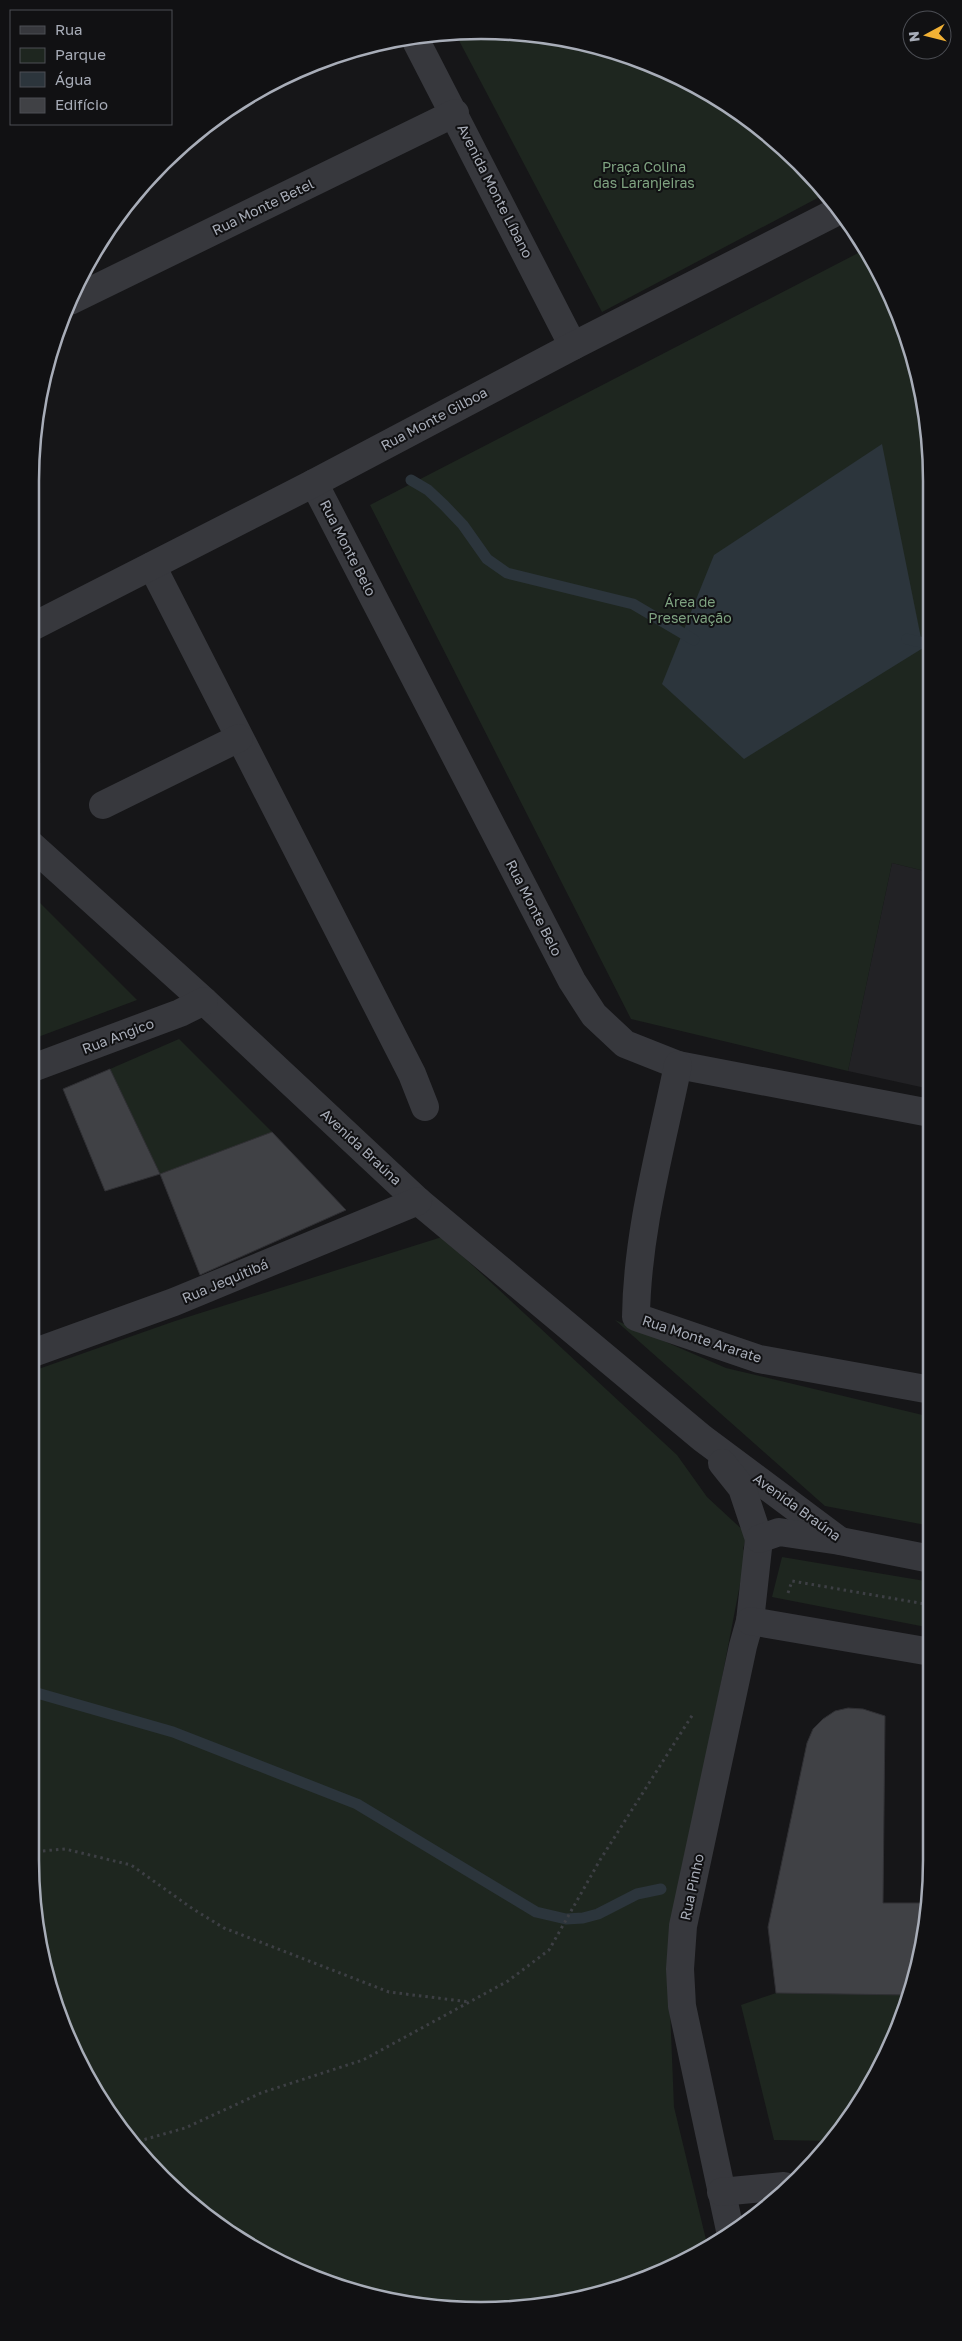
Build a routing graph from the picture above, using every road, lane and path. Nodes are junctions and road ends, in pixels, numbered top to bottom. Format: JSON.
{"nodes":[{"id":1,"x":418,"y":44,"type":"edge"},
{"id":2,"x":455,"y":113,"type":"junction"},
{"id":3,"x":833,"y":213,"type":"edge"},
{"id":4,"x":79,"y":297,"type":"edge"},
{"id":5,"x":573,"y":346,"type":"junction"},
{"id":6,"x":314,"y":483,"type":"junction"},
{"id":7,"x":152,"y":566,"type":"junction"},
{"id":8,"x":39,"y":623,"type":"edge"},
{"id":9,"x":239,"y":738,"type":"junction"},
{"id":10,"x":104,"y":805,"type":"dead end"},
{"id":11,"x":39,"y":852,"type":"edge"},
{"id":12,"x":204,"y":1001,"type":"junction"},
{"id":13,"x":678,"y":1065,"type":"junction"},
{"id":14,"x":39,"y":1066,"type":"edge"},
{"id":15,"x":425,"y":1107,"type":"dead end"},
{"id":16,"x":923,"y":1112,"type":"edge"},
{"id":17,"x":418,"y":1201,"type":"junction"},
{"id":18,"x":39,"y":1351,"type":"edge"},
{"id":19,"x":923,"y":1389,"type":"edge"},
{"id":20,"x":702,"y":1438,"type":"junction"},
{"id":21,"x":759,"y":1539,"type":"junction"},
{"id":22,"x":840,"y":1541,"type":"junction"},
{"id":23,"x":923,"y":1557,"type":"edge"},
{"id":24,"x":750,"y":1621,"type":"junction"},
{"id":25,"x":923,"y":1651,"type":"edge"},
{"id":26,"x":698,"y":1705,"type":"dead end"},
{"id":27,"x":39,"y":1851,"type":"edge"},
{"id":28,"x":471,"y":2002,"type":"junction"},
{"id":29,"x":140,"y":2142,"type":"edge"},
{"id":30,"x":780,"y":2186,"type":"edge"},
{"id":31,"x":721,"y":2192,"type":"junction"},
{"id":32,"x":729,"y":2227,"type":"edge"}],
"edges":[{"from":1,"to":2,"type":"street","name":"Avenida Monte Líbano"},
{"from":2,"to":4,"type":"street","name":"Rua Monte Betel"},
{"from":2,"to":5,"type":"street","name":"Avenida Monte Líbano"},
{"from":3,"to":5,"type":"street","name":"Rua Monte Gilboa"},
{"from":5,"to":6,"type":"street","name":"Rua Monte Gilboa"},
{"from":6,"to":7,"type":"street","name":"Rua Monte Gilboa"},
{"from":6,"to":13,"type":"street","name":"Rua Monte Belo"},
{"from":7,"to":8,"type":"street","name":"Rua Monte Gilboa"},
{"from":7,"to":9,"type":"street"},
{"from":9,"to":10,"type":"street"},
{"from":9,"to":15,"type":"street"},
{"from":11,"to":12,"type":"street","name":"Avenida Braúna"},
{"from":12,"to":14,"type":"street","name":"Rua Angico"},
{"from":12,"to":17,"type":"street","name":"Avenida Braúna"},
{"from":13,"to":16,"type":"street","name":"Rua Monte Belo"},
{"from":13,"to":19,"type":"street","name":"Rua Monte Ararate"},
{"from":17,"to":18,"type":"street","name":"Rua Jequitibá"},
{"from":17,"to":20,"type":"street","name":"Avenida Braúna"},
{"from":20,"to":21,"type":"street","name":"Avenida Braúna"},
{"from":20,"to":22,"type":"street","name":"Avenida Braúna"},
{"from":21,"to":22,"type":"street"},
{"from":21,"to":24,"type":"street","name":"Rua Pinho"},
{"from":22,"to":23,"type":"street","name":"Avenida Braúna"},
{"from":24,"to":25,"type":"street"},
{"from":24,"to":31,"type":"street","name":"Rua Pinho"},
{"from":26,"to":28,"type":"path"},
{"from":27,"to":28,"type":"path"},
{"from":28,"to":29,"type":"path"},
{"from":30,"to":31,"type":"street"},
{"from":31,"to":32,"type":"street","name":"Rua Pinho"}]}
